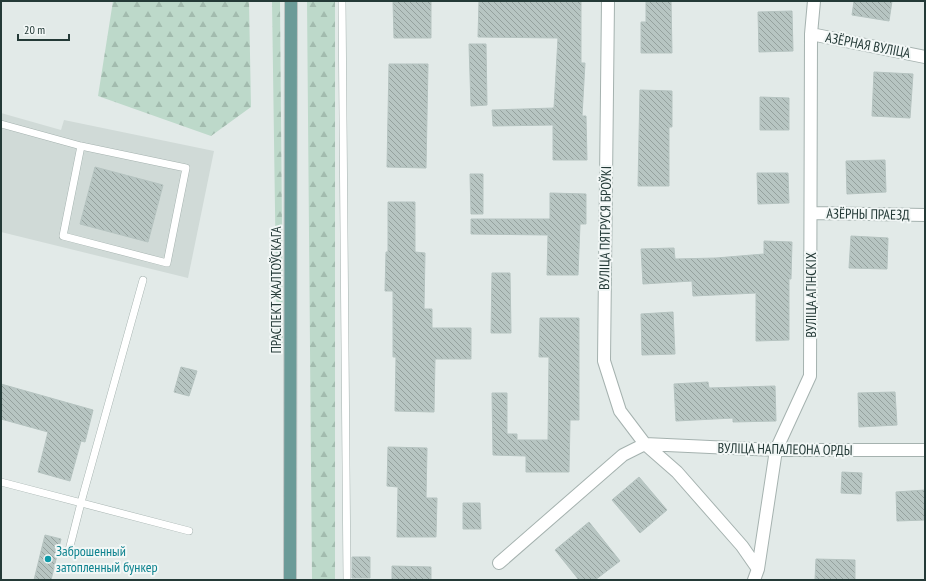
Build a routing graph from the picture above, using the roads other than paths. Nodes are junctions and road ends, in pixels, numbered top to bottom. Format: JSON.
{"nodes":[{"id":1,"x":291,"y":1,"type":"edge"},
{"id":2,"x":342,"y":1,"type":"edge"},
{"id":3,"x":608,"y":1,"type":"edge"},
{"id":4,"x":814,"y":1,"type":"edge"},
{"id":5,"x":811,"y":34,"type":"junction"},
{"id":6,"x":925,"y":57,"type":"edge"},
{"id":7,"x":1,"y":124,"type":"edge"},
{"id":8,"x":81,"y":146,"type":"junction"},
{"id":9,"x":811,"y":213,"type":"junction"},
{"id":10,"x":925,"y":215,"type":"edge"},
{"id":11,"x":143,"y":280,"type":"dead end"},
{"id":12,"x":645,"y":444,"type":"junction"},
{"id":13,"x":776,"y":450,"type":"junction"},
{"id":14,"x":925,"y":450,"type":"edge"},
{"id":15,"x":1,"y":482,"type":"edge"},
{"id":16,"x":81,"y":503,"type":"junction"},
{"id":17,"x":189,"y":531,"type":"dead end"},
{"id":18,"x":68,"y":554,"type":"dead end"},
{"id":19,"x":499,"y":563,"type":"dead end"},
{"id":20,"x":756,"y":574,"type":"edge"},
{"id":21,"x":290,"y":580,"type":"edge"},
{"id":22,"x":347,"y":580,"type":"edge"}],
"edges":[{"from":1,"to":21,"type":"main road","name":"ПРАСПЕКТ ЖАЛТОЎСКАГА"},
{"from":2,"to":22,"type":"lane"},
{"from":3,"to":12,"type":"street","name":"ВУЛІЦА ПЯТРУСЯ БРОЎКІ"},
{"from":4,"to":5,"type":"street","name":"ВУЛІЦА АГІНСКІХ"},
{"from":5,"to":6,"type":"street","name":"АЗЁРНАЯ ВУЛІЦА"},
{"from":5,"to":9,"type":"street","name":"ВУЛІЦА АГІНСКІХ"},
{"from":7,"to":8,"type":"lane"},
{"from":8,"to":8,"type":"lane"},
{"from":9,"to":10,"type":"street","name":"АЗЁРНЫ ПРАЕЗД"},
{"from":9,"to":13,"type":"street","name":"ВУЛІЦА АГІНСКІХ"},
{"from":11,"to":16,"type":"lane"},
{"from":12,"to":13,"type":"street","name":"ВУЛІЦА НАПАЛЕОНА ОРДЫ"},
{"from":12,"to":19,"type":"street"},
{"from":12,"to":20,"type":"street","name":"ВУЛІЦА ПЯТРУСЯ БРОЎКІ"},
{"from":13,"to":14,"type":"street","name":"ВУЛІЦА НАПАЛЕОНА ОРДЫ"},
{"from":13,"to":20,"type":"street","name":"ВУЛІЦА АГІНСКІХ"},
{"from":15,"to":16,"type":"lane"},
{"from":16,"to":17,"type":"lane"},
{"from":16,"to":18,"type":"lane"}]}
